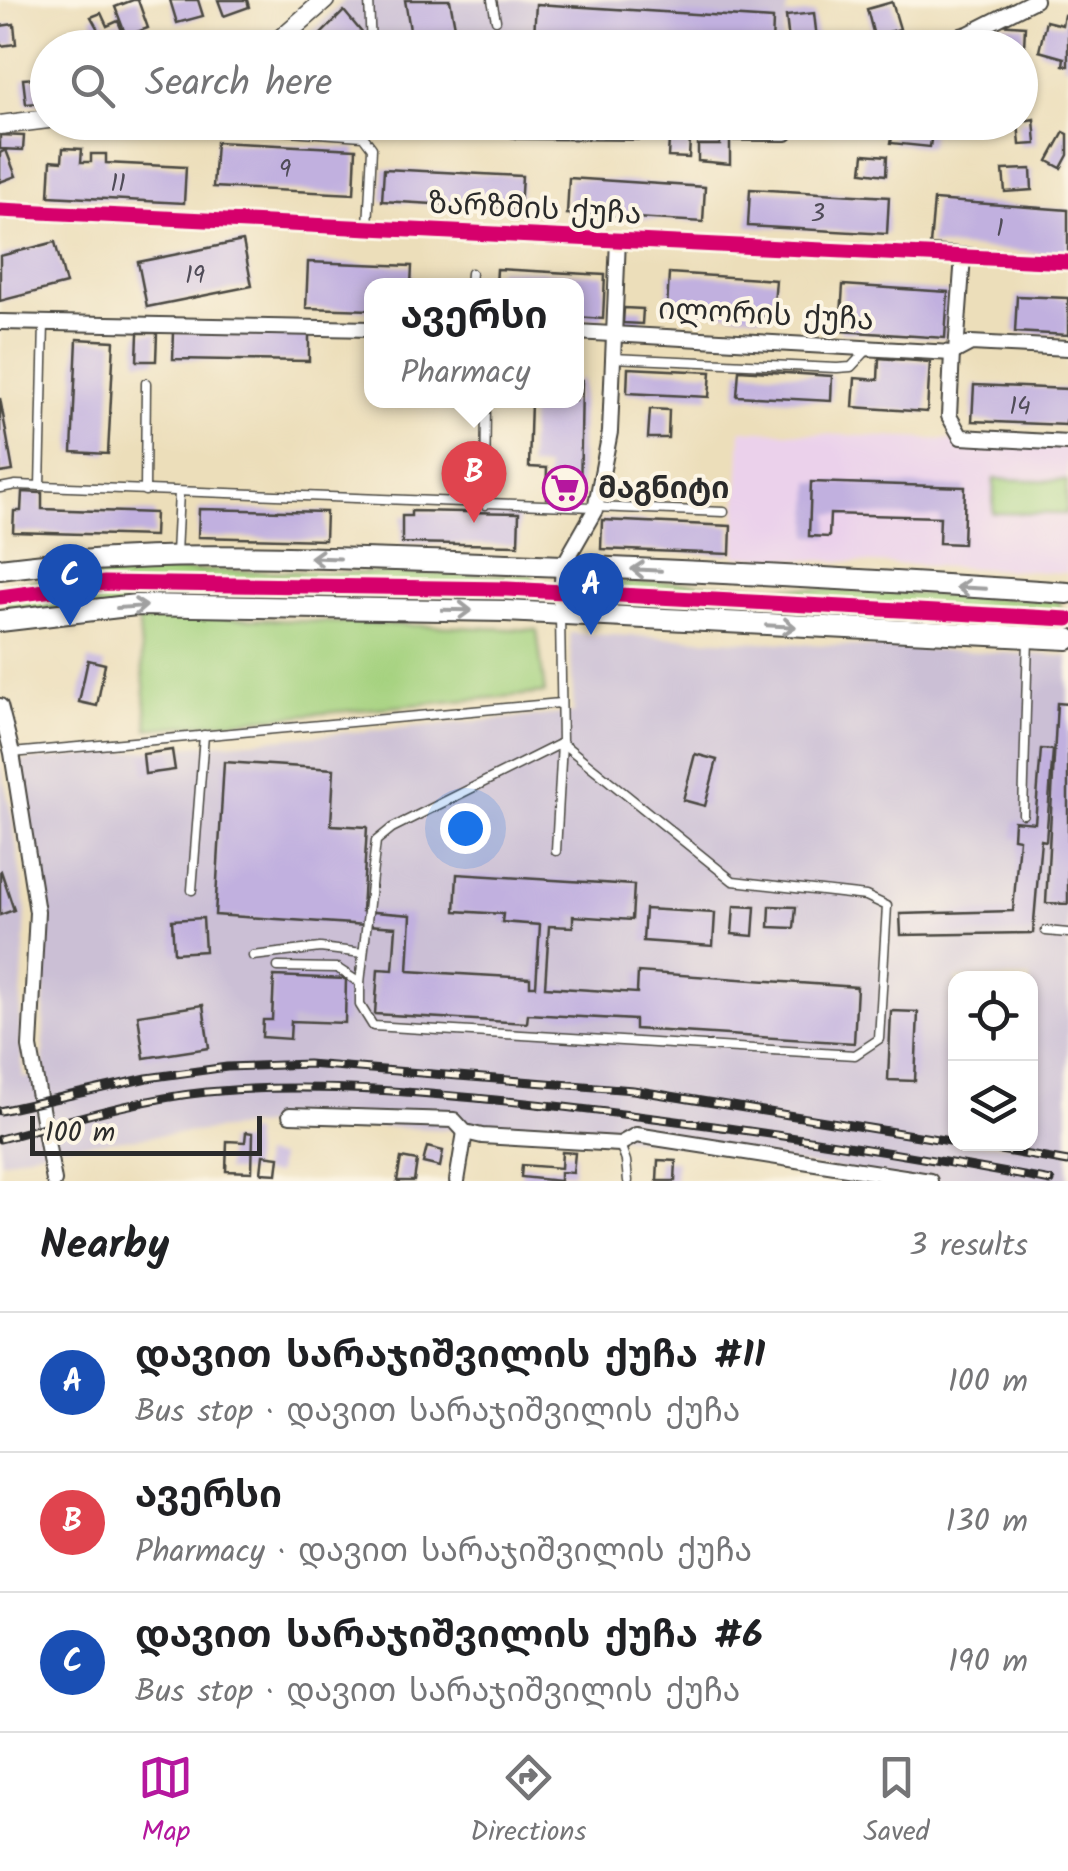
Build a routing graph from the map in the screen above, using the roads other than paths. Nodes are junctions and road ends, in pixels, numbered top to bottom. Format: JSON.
{"nodes":[{"id":1,"x":325,"y":0,"type":"edge"},
{"id":2,"x":369,"y":0,"type":"edge"},
{"id":3,"x":492,"y":0,"type":"edge"},
{"id":4,"x":1035,"y":0,"type":"edge"},
{"id":5,"x":496,"y":20,"type":"dead end"},
{"id":6,"x":291,"y":30,"type":"edge"},
{"id":7,"x":370,"y":30,"type":"edge"},
{"id":8,"x":970,"y":30,"type":"edge"},
{"id":9,"x":30,"y":121,"type":"edge"},
{"id":10,"x":0,"y":125,"type":"edge"},
{"id":11,"x":366,"y":140,"type":"edge"},
{"id":12,"x":0,"y":210,"type":"edge"},
{"id":13,"x":368,"y":227,"type":"junction"},
{"id":14,"x":618,"y":239,"type":"junction"},
{"id":15,"x":963,"y":256,"type":"junction"},
{"id":16,"x":1068,"y":262,"type":"edge"},
{"id":17,"x":471,"y":273,"type":"dead end"},
{"id":18,"x":471,"y":278,"type":"edge"},
{"id":19,"x":0,"y":322,"type":"edge"},
{"id":20,"x":44,"y":323,"type":"junction"},
{"id":21,"x":364,"y":328,"type":"edge"},
{"id":22,"x":584,"y":332,"type":"edge"},
{"id":23,"x":613,"y":333,"type":"junction"},
{"id":24,"x":869,"y":348,"type":"junction"},
{"id":25,"x":1068,"y":348,"type":"edge"},
{"id":26,"x":954,"y":352,"type":"junction"},
{"id":27,"x":612,"y":358,"type":"junction"},
{"id":28,"x":146,"y":382,"type":"dead end"},
{"id":29,"x":486,"y":408,"type":"edge"},
{"id":30,"x":1068,"y":443,"type":"edge"},
{"id":31,"x":40,"y":486,"type":"junction"},
{"id":32,"x":0,"y":488,"type":"edge"},
{"id":33,"x":145,"y":491,"type":"junction"},
{"id":34,"x":178,"y":492,"type":"junction"},
{"id":35,"x":484,"y":505,"type":"junction"},
{"id":36,"x":595,"y":510,"type":"junction"},
{"id":37,"x":724,"y":512,"type":"dead end"},
{"id":38,"x":176,"y":558,"type":"junction"},
{"id":39,"x":562,"y":566,"type":"junction"},
{"id":40,"x":0,"y":569,"type":"edge"},
{"id":41,"x":1066,"y":596,"type":"edge"},
{"id":42,"x":560,"y":615,"type":"junction"},
{"id":43,"x":0,"y":621,"type":"edge"},
{"id":44,"x":1066,"y":636,"type":"edge"},
{"id":45,"x":1028,"y":638,"type":"junction"},
{"id":46,"x":560,"y":702,"type":"junction"},
{"id":47,"x":0,"y":706,"type":"edge"},
{"id":48,"x":204,"y":736,"type":"junction"},
{"id":49,"x":562,"y":743,"type":"junction"},
{"id":50,"x":12,"y":754,"type":"junction"},
{"id":51,"x":1024,"y":814,"type":"dead end"},
{"id":52,"x":556,"y":851,"type":"dead end"},
{"id":53,"x":192,"y":890,"type":"dead end"},
{"id":54,"x":1046,"y":931,"type":"dead end"},
{"id":55,"x":1068,"y":933,"type":"edge"},
{"id":56,"x":363,"y":952,"type":"junction"},
{"id":57,"x":253,"y":956,"type":"dead end"},
{"id":58,"x":278,"y":967,"type":"dead end"},
{"id":59,"x":360,"y":982,"type":"junction"},
{"id":60,"x":290,"y":1115,"type":"dead end"},
{"id":61,"x":466,"y":1132,"type":"junction"},
{"id":62,"x":620,"y":1144,"type":"junction"},
{"id":63,"x":54,"y":1181,"type":"edge"},
{"id":64,"x":458,"y":1181,"type":"edge"},
{"id":65,"x":628,"y":1181,"type":"edge"},
{"id":66,"x":930,"y":1181,"type":"edge"}],
"edges":[{"from":1,"to":6,"type":"street"},
{"from":2,"to":7,"type":"lane"},
{"from":3,"to":5,"type":"lane"},
{"from":4,"to":8,"type":"street"},
{"from":9,"to":10,"type":"street"},
{"from":11,"to":13,"type":"lane"},
{"from":12,"to":13,"type":"street","name":"ზარზმის ქუჩა"},
{"from":13,"to":14,"type":"street","name":"ზარზმის ქუჩა"},
{"from":14,"to":15,"type":"street","name":"ზარზმის ქუჩა"},
{"from":14,"to":23,"type":"street"},
{"from":15,"to":16,"type":"street","name":"ზარზმის ქუჩა"},
{"from":15,"to":26,"type":"street"},
{"from":17,"to":18,"type":"lane"},
{"from":19,"to":20,"type":"street"},
{"from":20,"to":21,"type":"street"},
{"from":20,"to":31,"type":"lane"},
{"from":22,"to":23,"type":"street","name":"ილორის ქუჩა"},
{"from":23,"to":24,"type":"street","name":"ილორის ქუჩა"},
{"from":23,"to":27,"type":"street"},
{"from":24,"to":26,"type":"street","name":"ილორის ქუჩა"},
{"from":24,"to":27,"type":"lane"},
{"from":25,"to":26,"type":"street","name":"ილორის ქუჩა"},
{"from":26,"to":30,"type":"street"},
{"from":27,"to":36,"type":"street"},
{"from":28,"to":33,"type":"lane"},
{"from":29,"to":35,"type":"lane"},
{"from":31,"to":32,"type":"lane"},
{"from":31,"to":33,"type":"lane"},
{"from":33,"to":34,"type":"lane"},
{"from":34,"to":35,"type":"lane"},
{"from":34,"to":38,"type":"lane"},
{"from":35,"to":36,"type":"lane"},
{"from":36,"to":37,"type":"lane"},
{"from":36,"to":39,"type":"street"},
{"from":39,"to":38,"type":"main road","one_way":true},
{"from":38,"to":40,"type":"main road"},
{"from":41,"to":39,"type":"main road","one_way":true},
{"from":39,"to":42,"type":"street"},
{"from":43,"to":42,"type":"main road","one_way":true},
{"from":42,"to":45,"type":"main road","one_way":true},
{"from":42,"to":46,"type":"lane"},
{"from":44,"to":45,"type":"main road"},
{"from":45,"to":51,"type":"lane"},
{"from":46,"to":48,"type":"lane"},
{"from":46,"to":49,"type":"lane"},
{"from":47,"to":50,"type":"street"},
{"from":48,"to":50,"type":"lane"},
{"from":48,"to":53,"type":"lane"},
{"from":49,"to":52,"type":"lane"},
{"from":49,"to":56,"type":"lane"},
{"from":49,"to":59,"type":"lane"},
{"from":50,"to":63,"type":"street"},
{"from":54,"to":55,"type":"lane"},
{"from":56,"to":57,"type":"lane"},
{"from":56,"to":59,"type":"lane"},
{"from":58,"to":59,"type":"lane"},
{"from":60,"to":61,"type":"street"},
{"from":61,"to":62,"type":"street"},
{"from":61,"to":64,"type":"street"},
{"from":62,"to":65,"type":"lane"},
{"from":62,"to":66,"type":"street"}]}
